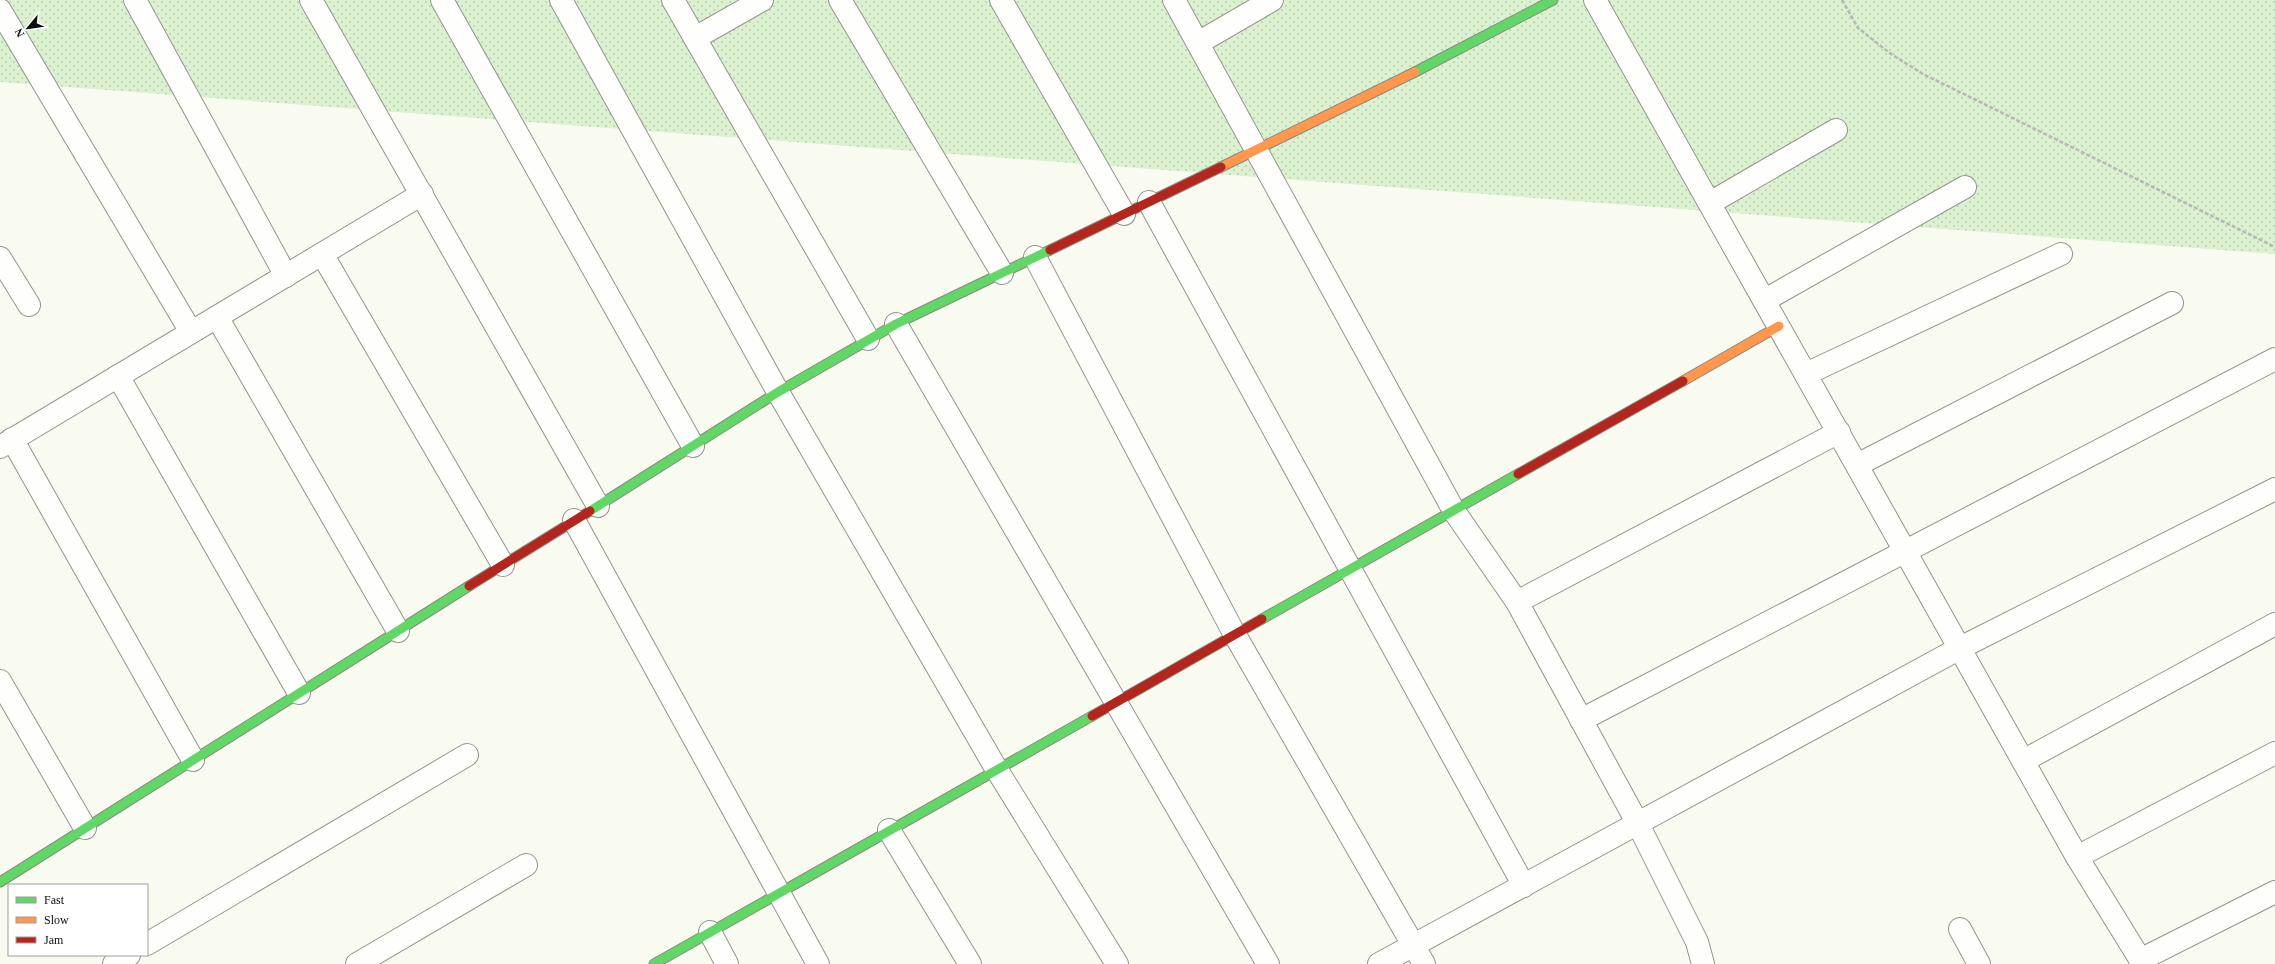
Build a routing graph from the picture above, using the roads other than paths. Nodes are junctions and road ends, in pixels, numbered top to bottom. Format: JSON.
{"nodes":[{"id":1,"x":135,"y":0,"type":"edge"},
{"id":2,"x":311,"y":0,"type":"edge"},
{"id":3,"x":442,"y":0,"type":"edge"},
{"id":4,"x":561,"y":0,"type":"edge"},
{"id":5,"x":673,"y":0,"type":"edge"},
{"id":6,"x":762,"y":0,"type":"edge"},
{"id":7,"x":840,"y":0,"type":"edge"},
{"id":8,"x":1001,"y":0,"type":"edge"},
{"id":9,"x":1174,"y":0,"type":"edge"},
{"id":10,"x":1272,"y":0,"type":"edge"},
{"id":11,"x":1553,"y":0,"type":"edge"},
{"id":12,"x":1595,"y":0,"type":"edge"},
{"id":13,"x":0,"y":10,"type":"edge"},
{"id":14,"x":695,"y":38,"type":"junction"},
{"id":15,"x":1198,"y":43,"type":"junction"},
{"id":16,"x":1836,"y":130,"type":"dead end"},
{"id":17,"x":1257,"y":149,"type":"junction"},
{"id":18,"x":1965,"y":187,"type":"dead end"},
{"id":19,"x":422,"y":194,"type":"junction"},
{"id":20,"x":1149,"y":202,"type":"junction"},
{"id":21,"x":1710,"y":203,"type":"junction"},
{"id":22,"x":1124,"y":214,"type":"junction"},
{"id":23,"x":322,"y":254,"type":"junction"},
{"id":24,"x":2061,"y":254,"type":"dead end"},
{"id":25,"x":1035,"y":257,"type":"junction"},
{"id":26,"x":0,"y":258,"type":"edge"},
{"id":27,"x":1002,"y":273,"type":"junction"},
{"id":28,"x":286,"y":276,"type":"junction"},
{"id":29,"x":1765,"y":300,"type":"junction"},
{"id":30,"x":2172,"y":303,"type":"dead end"},
{"id":31,"x":29,"y":306,"type":"dead end"},
{"id":32,"x":217,"y":317,"type":"junction"},
{"id":33,"x":896,"y":324,"type":"junction"},
{"id":34,"x":1779,"y":326,"type":"junction"},
{"id":35,"x":191,"y":332,"type":"junction"},
{"id":36,"x":868,"y":339,"type":"junction"},
{"id":37,"x":2274,"y":359,"type":"edge"},
{"id":38,"x":1806,"y":374,"type":"junction"},
{"id":39,"x":118,"y":376,"type":"junction"},
{"id":40,"x":778,"y":392,"type":"junction"},
{"id":41,"x":1839,"y":432,"type":"junction"},
{"id":42,"x":6,"y":443,"type":"edge"},
{"id":43,"x":693,"y":446,"type":"junction"},
{"id":44,"x":1857,"y":465,"type":"junction"},
{"id":45,"x":2275,"y":489,"type":"edge"},
{"id":46,"x":598,"y":506,"type":"junction"},
{"id":47,"x":1454,"y":511,"type":"junction"},
{"id":48,"x":574,"y":520,"type":"junction"},
{"id":49,"x":1906,"y":552,"type":"junction"},
{"id":50,"x":503,"y":565,"type":"junction"},
{"id":51,"x":1350,"y":569,"type":"junction"},
{"id":52,"x":1517,"y":602,"type":"junction"},
{"id":53,"x":2275,"y":624,"type":"edge"},
{"id":54,"x":398,"y":631,"type":"junction"},
{"id":55,"x":1235,"y":635,"type":"junction"},
{"id":56,"x":1960,"y":648,"type":"junction"},
{"id":57,"x":0,"y":681,"type":"edge"},
{"id":58,"x":299,"y":693,"type":"junction"},
{"id":59,"x":1115,"y":702,"type":"junction"},
{"id":60,"x":1582,"y":720,"type":"junction"},
{"id":61,"x":2275,"y":753,"type":"edge"},
{"id":62,"x":467,"y":755,"type":"dead end"},
{"id":63,"x":193,"y":760,"type":"junction"},
{"id":64,"x":2024,"y":761,"type":"junction"},
{"id":65,"x":997,"y":770,"type":"junction"},
{"id":66,"x":1638,"y":824,"type":"junction"},
{"id":67,"x":84,"y":828,"type":"junction"},
{"id":68,"x":889,"y":830,"type":"junction"},
{"id":69,"x":2077,"y":857,"type":"junction"},
{"id":70,"x":526,"y":865,"type":"dead end"},
{"id":71,"x":0,"y":882,"type":"edge"},
{"id":72,"x":1524,"y":886,"type":"junction"},
{"id":73,"x":778,"y":892,"type":"junction"},
{"id":74,"x":2275,"y":892,"type":"edge"},
{"id":75,"x":1960,"y":929,"type":"dead end"},
{"id":76,"x":710,"y":932,"type":"junction"},
{"id":77,"x":148,"y":943,"type":"edge"},
{"id":78,"x":1413,"y":945,"type":"junction"},
{"id":79,"x":127,"y":956,"type":"edge"},
{"id":80,"x":2142,"y":962,"type":"edge"},
{"id":81,"x":114,"y":964,"type":"edge"},
{"id":82,"x":357,"y":964,"type":"edge"},
{"id":83,"x":654,"y":964,"type":"edge"},
{"id":84,"x":727,"y":964,"type":"edge"},
{"id":85,"x":818,"y":964,"type":"edge"},
{"id":86,"x":970,"y":964,"type":"edge"},
{"id":87,"x":1117,"y":964,"type":"edge"},
{"id":88,"x":1268,"y":964,"type":"edge"},
{"id":89,"x":1380,"y":964,"type":"edge"},
{"id":90,"x":1424,"y":964,"type":"edge"},
{"id":91,"x":1703,"y":964,"type":"edge"},
{"id":92,"x":1979,"y":964,"type":"edge"}],
"edges":[{"from":1,"to":28,"type":"street"},
{"from":2,"to":19,"type":"street"},
{"from":3,"to":43,"type":"street"},
{"from":4,"to":40,"type":"street"},
{"from":5,"to":14,"type":"street"},
{"from":6,"to":14,"type":"street"},
{"from":7,"to":27,"type":"street"},
{"from":8,"to":22,"type":"street"},
{"from":9,"to":15,"type":"street"},
{"from":10,"to":15,"type":"street"},
{"from":11,"to":17,"type":"street"},
{"from":12,"to":21,"type":"street"},
{"from":13,"to":35,"type":"street"},
{"from":14,"to":36,"type":"street"},
{"from":15,"to":17,"type":"street"},
{"from":16,"to":21,"type":"street"},
{"from":17,"to":20,"type":"street"},
{"from":17,"to":47,"type":"street"},
{"from":18,"to":29,"type":"street"},
{"from":19,"to":23,"type":"street"},
{"from":19,"to":46,"type":"street"},
{"from":20,"to":22,"type":"street"},
{"from":20,"to":51,"type":"street"},
{"from":21,"to":29,"type":"street"},
{"from":22,"to":25,"type":"street"},
{"from":23,"to":28,"type":"street"},
{"from":23,"to":50,"type":"street"},
{"from":24,"to":38,"type":"street"},
{"from":25,"to":27,"type":"street"},
{"from":25,"to":55,"type":"street"},
{"from":26,"to":31,"type":"street"},
{"from":27,"to":33,"type":"street"},
{"from":28,"to":32,"type":"street"},
{"from":29,"to":34,"type":"street"},
{"from":30,"to":44,"type":"street"},
{"from":32,"to":35,"type":"street"},
{"from":32,"to":54,"type":"street"},
{"from":33,"to":36,"type":"street"},
{"from":33,"to":59,"type":"street"},
{"from":34,"to":38,"type":"street"},
{"from":34,"to":47,"type":"street"},
{"from":35,"to":39,"type":"street"},
{"from":36,"to":40,"type":"street"},
{"from":37,"to":49,"type":"street"},
{"from":38,"to":41,"type":"street"},
{"from":39,"to":42,"type":"street"},
{"from":39,"to":58,"type":"street"},
{"from":40,"to":43,"type":"street"},
{"from":40,"to":65,"type":"street"},
{"from":41,"to":44,"type":"street"},
{"from":41,"to":52,"type":"street"},
{"from":42,"to":63,"type":"street"},
{"from":43,"to":46,"type":"street"},
{"from":44,"to":49,"type":"street"},
{"from":45,"to":56,"type":"street"},
{"from":46,"to":48,"type":"street"},
{"from":47,"to":51,"type":"street"},
{"from":47,"to":52,"type":"street"},
{"from":48,"to":50,"type":"street"},
{"from":48,"to":73,"type":"street"},
{"from":49,"to":56,"type":"street"},
{"from":49,"to":60,"type":"street"},
{"from":50,"to":54,"type":"street"},
{"from":51,"to":55,"type":"street"},
{"from":51,"to":72,"type":"street"},
{"from":52,"to":60,"type":"street"},
{"from":53,"to":64,"type":"street"},
{"from":54,"to":58,"type":"street"},
{"from":55,"to":59,"type":"street"},
{"from":55,"to":78,"type":"street"},
{"from":56,"to":64,"type":"street"},
{"from":56,"to":66,"type":"street"},
{"from":57,"to":67,"type":"street"},
{"from":58,"to":63,"type":"street"},
{"from":59,"to":65,"type":"street"},
{"from":59,"to":88,"type":"street"},
{"from":60,"to":66,"type":"street"},
{"from":61,"to":69,"type":"street"},
{"from":62,"to":77,"type":"street"},
{"from":63,"to":67,"type":"street"},
{"from":64,"to":69,"type":"street"},
{"from":65,"to":68,"type":"street"},
{"from":65,"to":87,"type":"street"},
{"from":66,"to":72,"type":"street"},
{"from":66,"to":91,"type":"street"},
{"from":67,"to":71,"type":"street"},
{"from":68,"to":73,"type":"street"},
{"from":68,"to":86,"type":"street"},
{"from":69,"to":80,"type":"street"},
{"from":70,"to":82,"type":"street"},
{"from":72,"to":78,"type":"street"},
{"from":73,"to":76,"type":"street"},
{"from":73,"to":85,"type":"street"},
{"from":74,"to":80,"type":"street"},
{"from":75,"to":92,"type":"street"},
{"from":76,"to":83,"type":"street"},
{"from":76,"to":84,"type":"street"},
{"from":78,"to":89,"type":"street"},
{"from":78,"to":90,"type":"street"},
{"from":79,"to":81,"type":"street"}]}
